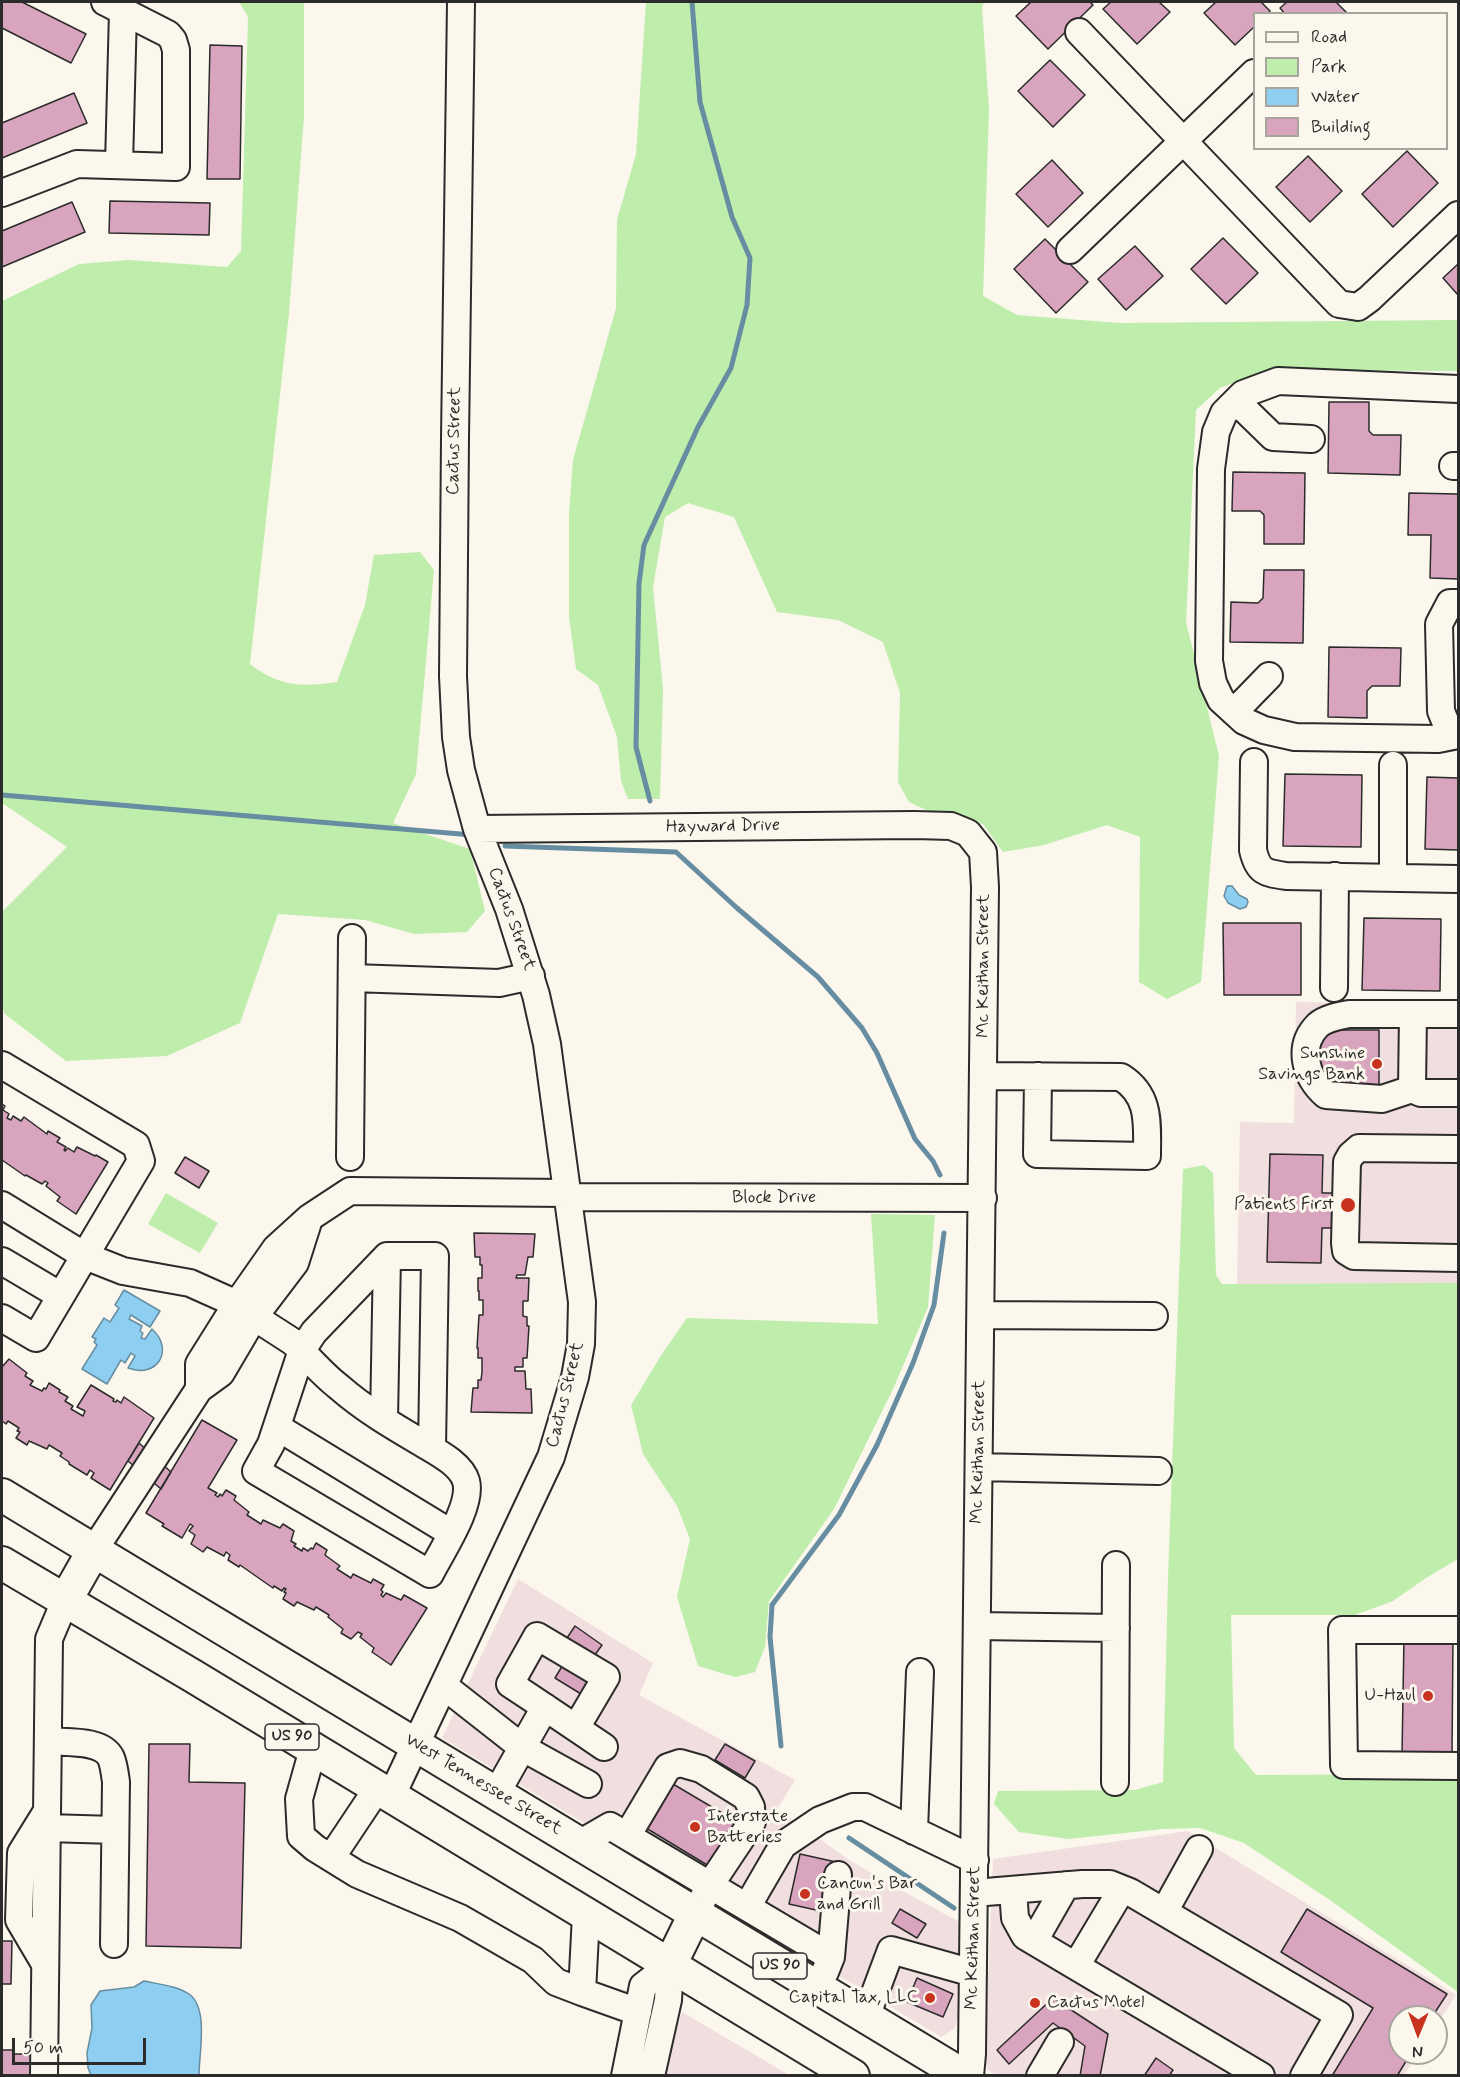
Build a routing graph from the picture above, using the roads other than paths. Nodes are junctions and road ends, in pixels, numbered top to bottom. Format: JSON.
{"nodes":[{"id":1,"x":461,"y":2,"type":"edge"},
{"id":2,"x":114,"y":6,"type":"edge"},
{"id":3,"x":1079,"y":32,"type":"dead end"},
{"id":4,"x":1253,"y":74,"type":"edge"},
{"id":5,"x":1183,"y":141,"type":"junction"},
{"id":6,"x":119,"y":165,"type":"junction"},
{"id":7,"x":2,"y":193,"type":"edge"},
{"id":8,"x":1458,"y":215,"type":"edge"},
{"id":9,"x":1070,"y":250,"type":"dead end"},
{"id":10,"x":1458,"y":389,"type":"edge"},
{"id":11,"x":1236,"y":401,"type":"junction"},
{"id":12,"x":1311,"y":439,"type":"dead end"},
{"id":13,"x":1458,"y":603,"type":"edge"},
{"id":14,"x":1269,"y":676,"type":"dead end"},
{"id":15,"x":1234,"y":712,"type":"junction"},
{"id":16,"x":1455,"y":736,"type":"edge"},
{"id":17,"x":1254,"y":762,"type":"dead end"},
{"id":18,"x":1394,"y":765,"type":"dead end"},
{"id":19,"x":477,"y":829,"type":"junction"},
{"id":20,"x":969,"y":833,"type":"joint"},
{"id":21,"x":1335,"y":876,"type":"junction"},
{"id":22,"x":1393,"y":878,"type":"junction"},
{"id":23,"x":1458,"y":879,"type":"edge"},
{"id":24,"x":352,"y":938,"type":"dead end"},
{"id":25,"x":531,"y":976,"type":"junction"},
{"id":26,"x":352,"y":978,"type":"junction"},
{"id":27,"x":1334,"y":988,"type":"dead end"},
{"id":28,"x":1413,"y":1014,"type":"junction"},
{"id":29,"x":1458,"y":1014,"type":"edge"},
{"id":30,"x":2,"y":1065,"type":"edge"},
{"id":31,"x":984,"y":1076,"type":"junction"},
{"id":32,"x":1038,"y":1076,"type":"junction"},
{"id":33,"x":1412,"y":1089,"type":"junction"},
{"id":34,"x":1458,"y":1093,"type":"edge"},
{"id":35,"x":1458,"y":1149,"type":"edge"},
{"id":36,"x":350,"y":1157,"type":"dead end"},
{"id":37,"x":566,"y":1195,"type":"junction"},
{"id":38,"x":982,"y":1198,"type":"junction"},
{"id":39,"x":2,"y":1205,"type":"edge"},
{"id":40,"x":85,"y":1256,"type":"junction"},
{"id":41,"x":387,"y":1256,"type":"junction"},
{"id":42,"x":1458,"y":1258,"type":"edge"},
{"id":43,"x":2,"y":1261,"type":"edge"},
{"id":44,"x":61,"y":1296,"type":"junction"},
{"id":45,"x":245,"y":1311,"type":"junction"},
{"id":46,"x":981,"y":1315,"type":"junction"},
{"id":47,"x":1154,"y":1316,"type":"dead end"},
{"id":48,"x":2,"y":1317,"type":"edge"},
{"id":49,"x":302,"y":1350,"type":"junction"},
{"id":50,"x":384,"y":1420,"type":"junction"},
{"id":51,"x":277,"y":1427,"type":"junction"},
{"id":52,"x":432,"y":1449,"type":"junction"},
{"id":53,"x":979,"y":1467,"type":"junction"},
{"id":54,"x":1158,"y":1470,"type":"dead end"},
{"id":55,"x":2,"y":1495,"type":"edge"},
{"id":56,"x":451,"y":1533,"type":"junction"},
{"id":57,"x":93,"y":1550,"type":"junction"},
{"id":58,"x":2,"y":1563,"type":"edge"},
{"id":59,"x":1116,"y":1565,"type":"dead end"},
{"id":60,"x":65,"y":1601,"type":"junction"},
{"id":61,"x":977,"y":1626,"type":"junction"},
{"id":62,"x":1116,"y":1628,"type":"junction"},
{"id":63,"x":1458,"y":1630,"type":"edge"},
{"id":64,"x":920,"y":1672,"type":"dead end"},
{"id":65,"x":444,"y":1686,"type":"junction"},
{"id":66,"x":544,"y":1707,"type":"junction"},
{"id":67,"x":576,"y":1728,"type":"junction"},
{"id":68,"x":48,"y":1741,"type":"junction"},
{"id":69,"x":415,"y":1744,"type":"junction"},
{"id":70,"x":604,"y":1747,"type":"dead end"},
{"id":71,"x":523,"y":1748,"type":"junction"},
{"id":72,"x":313,"y":1749,"type":"junction"},
{"id":73,"x":1458,"y":1766,"type":"edge"},
{"id":74,"x":1115,"y":1782,"type":"dead end"},
{"id":75,"x":588,"y":1784,"type":"dead end"},
{"id":76,"x":384,"y":1793,"type":"junction"},
{"id":77,"x":496,"y":1794,"type":"junction"},
{"id":78,"x":42,"y":1825,"type":"junction"},
{"id":79,"x":115,"y":1830,"type":"junction"},
{"id":80,"x":914,"y":1831,"type":"junction"},
{"id":81,"x":627,"y":1836,"type":"junction"},
{"id":82,"x":579,"y":1844,"type":"junction"},
{"id":83,"x":1199,"y":1849,"type":"dead end"},
{"id":84,"x":331,"y":1858,"type":"junction"},
{"id":85,"x":668,"y":1860,"type":"junction"},
{"id":86,"x":975,"y":1860,"type":"junction"},
{"id":87,"x":838,"y":1875,"type":"dead end"},
{"id":88,"x":1066,"y":1885,"type":"junction"},
{"id":89,"x":710,"y":1886,"type":"junction"},
{"id":90,"x":25,"y":1888,"type":"edge"},
{"id":91,"x":652,"y":1889,"type":"junction"},
{"id":92,"x":1122,"y":1889,"type":"junction"},
{"id":93,"x":1013,"y":1890,"type":"junction"},
{"id":94,"x":974,"y":1893,"type":"junction"},
{"id":95,"x":1164,"y":1912,"type":"junction"},
{"id":96,"x":757,"y":1913,"type":"junction"},
{"id":97,"x":694,"y":1914,"type":"junction"},
{"id":98,"x":586,"y":1915,"type":"junction"},
{"id":99,"x":1034,"y":1941,"type":"junction"},
{"id":100,"x":114,"y":1944,"type":"dead end"},
{"id":101,"x":750,"y":1948,"type":"junction"},
{"id":102,"x":831,"y":1957,"type":"junction"},
{"id":103,"x":670,"y":1965,"type":"junction"},
{"id":104,"x":1076,"y":1966,"type":"junction"},
{"id":105,"x":973,"y":1973,"type":"junction"},
{"id":106,"x":819,"y":1989,"type":"junction"},
{"id":107,"x":582,"y":1992,"type":"junction"},
{"id":108,"x":638,"y":2012,"type":"junction"},
{"id":109,"x":866,"y":2017,"type":"junction"},
{"id":110,"x":1060,"y":2042,"type":"dead end"},
{"id":111,"x":44,"y":2076,"type":"edge"},
{"id":112,"x":625,"y":2076,"type":"edge"},
{"id":113,"x":651,"y":2076,"type":"edge"},
{"id":114,"x":853,"y":2076,"type":"edge"},
{"id":115,"x":964,"y":2076,"type":"edge"},
{"id":116,"x":970,"y":2076,"type":"edge"},
{"id":117,"x":1040,"y":2076,"type":"edge"},
{"id":118,"x":1262,"y":2076,"type":"edge"},
{"id":119,"x":1304,"y":2076,"type":"edge"}],
"edges":[{"from":1,"to":19,"type":"street","name":"Cactus Street"},
{"from":2,"to":6,"type":"street"},
{"from":2,"to":6,"type":"street"},
{"from":3,"to":5,"type":"street"},
{"from":4,"to":5,"type":"street"},
{"from":5,"to":8,"type":"street"},
{"from":5,"to":9,"type":"street"},
{"from":6,"to":7,"type":"street"},
{"from":10,"to":11,"type":"street"},
{"from":11,"to":12,"type":"street"},
{"from":11,"to":15,"type":"street"},
{"from":13,"to":16,"type":"street"},
{"from":14,"to":15,"type":"street"},
{"from":15,"to":16,"type":"street"},
{"from":17,"to":21,"type":"street"},
{"from":18,"to":22,"type":"street"},
{"from":19,"to":20,"type":"street","name":"Hayward Drive"},
{"from":19,"to":25,"type":"street","name":"Cactus Street"},
{"from":20,"to":31,"type":"street","name":"Mc Keithan Street"},
{"from":21,"to":22,"type":"street"},
{"from":21,"to":27,"type":"street"},
{"from":22,"to":23,"type":"street"},
{"from":24,"to":26,"type":"street"},
{"from":25,"to":26,"type":"street"},
{"from":25,"to":37,"type":"street","name":"Cactus Street"},
{"from":26,"to":36,"type":"street"},
{"from":28,"to":29,"type":"street"},
{"from":28,"to":33,"type":"street"},
{"from":28,"to":33,"type":"street"},
{"from":30,"to":40,"type":"street"},
{"from":31,"to":32,"type":"street"},
{"from":31,"to":38,"type":"street","name":"Mc Keithan Street"},
{"from":32,"to":32,"type":"street"},
{"from":33,"to":34,"type":"street"},
{"from":35,"to":42,"type":"street"},
{"from":37,"to":38,"type":"street","name":"Block Drive"},
{"from":37,"to":45,"type":"street","name":"Block Drive"},
{"from":37,"to":65,"type":"street","name":"Cactus Street"},
{"from":38,"to":46,"type":"street","name":"Mc Keithan Street"},
{"from":39,"to":40,"type":"street"},
{"from":40,"to":44,"type":"street"},
{"from":40,"to":45,"type":"street"},
{"from":41,"to":49,"type":"street"},
{"from":41,"to":50,"type":"street"},
{"from":41,"to":52,"type":"street"},
{"from":43,"to":44,"type":"street"},
{"from":44,"to":48,"type":"street"},
{"from":45,"to":49,"type":"street"},
{"from":45,"to":57,"type":"street"},
{"from":46,"to":47,"type":"street"},
{"from":46,"to":53,"type":"street","name":"Mc Keithan Street"},
{"from":49,"to":50,"type":"street"},
{"from":49,"to":51,"type":"street"},
{"from":50,"to":52,"type":"street"},
{"from":51,"to":56,"type":"street"},
{"from":51,"to":56,"type":"street"},
{"from":52,"to":56,"type":"street"},
{"from":53,"to":54,"type":"street"},
{"from":53,"to":61,"type":"street","name":"Mc Keithan Street"},
{"from":55,"to":57,"type":"main road","name":"West Tennessee Street","number":"US 90"},
{"from":57,"to":60,"type":"main road"},
{"from":57,"to":69,"type":"main road","name":"West Tennessee Street","number":"US 90"},
{"from":58,"to":60,"type":"main road","number":"US 90"},
{"from":59,"to":62,"type":"street"},
{"from":60,"to":68,"type":"street"},
{"from":60,"to":72,"type":"main road","number":"US 90"},
{"from":61,"to":62,"type":"street"},
{"from":61,"to":86,"type":"street","name":"Mc Keithan Street"},
{"from":62,"to":74,"type":"street"},
{"from":63,"to":73,"type":"street"},
{"from":64,"to":80,"type":"street"},
{"from":65,"to":69,"type":"street","name":"Cactus Street"},
{"from":65,"to":71,"type":"street"},
{"from":66,"to":67,"type":"street"},
{"from":66,"to":67,"type":"street"},
{"from":66,"to":71,"type":"street"},
{"from":67,"to":70,"type":"street"},
{"from":68,"to":78,"type":"street"},
{"from":68,"to":79,"type":"street"},
{"from":69,"to":76,"type":"street","name":"Cactus Street"},
{"from":69,"to":77,"type":"main road","name":"West Tennessee Street","number":"US 90"},
{"from":71,"to":75,"type":"street"},
{"from":71,"to":77,"type":"street"},
{"from":72,"to":76,"type":"main road","number":"US 90"},
{"from":72,"to":84,"type":"street"},
{"from":76,"to":84,"type":"street","name":"Cactus Street"},
{"from":76,"to":98,"type":"main road","number":"US 90"},
{"from":77,"to":82,"type":"main road","name":"West Tennessee Street","number":"US 90"},
{"from":78,"to":79,"type":"street"},
{"from":78,"to":90,"type":"street"},
{"from":79,"to":100,"type":"street"},
{"from":80,"to":86,"type":"street"},
{"from":80,"to":96,"type":"street"},
{"from":81,"to":82,"type":"street"},
{"from":81,"to":85,"type":"street"},
{"from":81,"to":89,"type":"street"},
{"from":82,"to":91,"type":"main road","name":"West Tennessee Street","number":"US 90"},
{"from":83,"to":95,"type":"street"},
{"from":84,"to":107,"type":"street"},
{"from":85,"to":89,"type":"street"},
{"from":85,"to":91,"type":"street"},
{"from":86,"to":94,"type":"street","name":"Mc Keithan Street"},
{"from":87,"to":102,"type":"street"},
{"from":88,"to":92,"type":"street"},
{"from":88,"to":93,"type":"street"},
{"from":88,"to":99,"type":"street"},
{"from":89,"to":96,"type":"street"},
{"from":89,"to":97,"type":"street"},
{"from":90,"to":111,"type":"street"},
{"from":91,"to":97,"type":"main road","name":"West Tennessee Street","number":"US 90"},
{"from":92,"to":95,"type":"street"},
{"from":92,"to":104,"type":"street"},
{"from":93,"to":94,"type":"street"},
{"from":93,"to":99,"type":"street"},
{"from":94,"to":105,"type":"street","name":"Mc Keithan Street"},
{"from":95,"to":119,"type":"street"},
{"from":96,"to":101,"type":"street"},
{"from":96,"to":102,"type":"street"},
{"from":97,"to":101,"type":"main road","name":"West Tennessee Street","number":"US 90"},
{"from":97,"to":103,"type":"main road"},
{"from":98,"to":103,"type":"main road","number":"US 90"},
{"from":98,"to":107,"type":"street"},
{"from":99,"to":104,"type":"street"},
{"from":101,"to":106,"type":"main road","name":"West Tennessee Street","number":"US 90"},
{"from":102,"to":106,"type":"street"},
{"from":103,"to":108,"type":"street"},
{"from":103,"to":113,"type":"street"},
{"from":103,"to":114,"type":"main road","number":"US 90"},
{"from":104,"to":118,"type":"street"},
{"from":105,"to":109,"type":"street"},
{"from":105,"to":116,"type":"street","name":"Mc Keithan Street"},
{"from":106,"to":109,"type":"main road","name":"West Tennessee Street","number":"US 90"},
{"from":107,"to":108,"type":"street"},
{"from":108,"to":112,"type":"street"},
{"from":109,"to":115,"type":"main road","name":"West Tennessee Street","number":"US 90"},
{"from":110,"to":117,"type":"street"}]}
